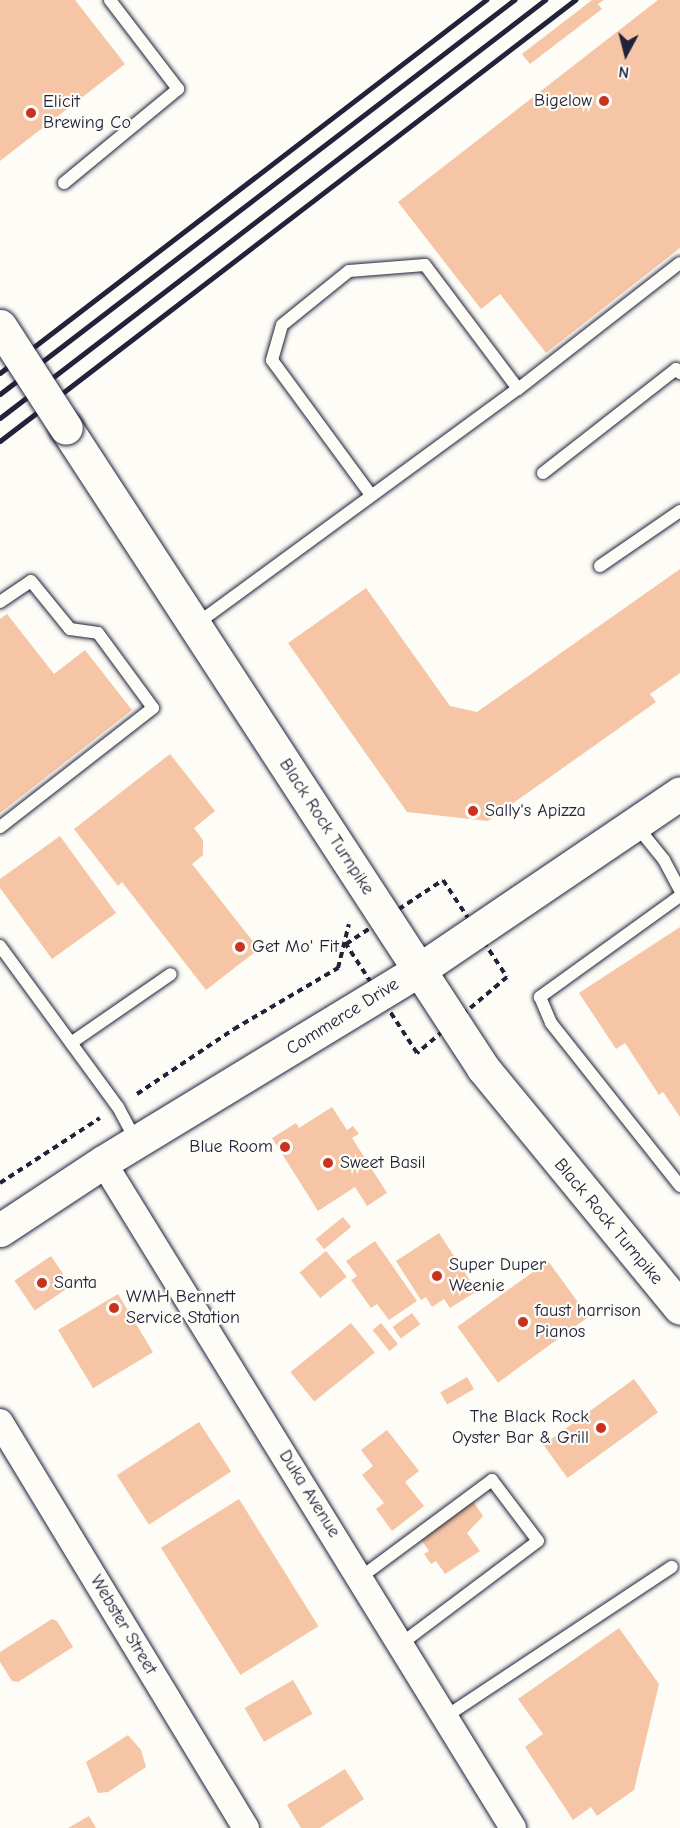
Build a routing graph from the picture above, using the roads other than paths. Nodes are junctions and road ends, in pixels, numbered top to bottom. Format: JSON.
{"nodes":[{"id":1,"x":110,"y":0,"type":"edge"},
{"id":2,"x":64,"y":183,"type":"dead end"},
{"id":3,"x":680,"y":263,"type":"edge"},
{"id":4,"x":0,"y":326,"type":"edge"},
{"id":5,"x":680,"y":374,"type":"edge"},
{"id":6,"x":518,"y":389,"type":"junction"},
{"id":7,"x":543,"y":473,"type":"dead end"},
{"id":8,"x":371,"y":495,"type":"junction"},
{"id":9,"x":680,"y":511,"type":"edge"},
{"id":10,"x":600,"y":566,"type":"dead end"},
{"id":11,"x":0,"y":602,"type":"edge"},
{"id":12,"x":194,"y":625,"type":"junction"},
{"id":13,"x":680,"y":793,"type":"edge"},
{"id":14,"x":634,"y":823,"type":"junction"},
{"id":15,"x":0,"y":827,"type":"edge"},
{"id":16,"x":680,"y":890,"type":"edge"},
{"id":17,"x":680,"y":896,"type":"edge"},
{"id":18,"x":0,"y":946,"type":"edge"},
{"id":19,"x":419,"y":970,"type":"junction"},
{"id":20,"x":171,"y":974,"type":"dead end"},
{"id":21,"x":71,"y":1043,"type":"junction"},
{"id":22,"x":136,"y":1142,"type":"junction"},
{"id":23,"x":103,"y":1162,"type":"junction"},
{"id":24,"x":680,"y":1186,"type":"edge"},
{"id":25,"x":0,"y":1230,"type":"edge"},
{"id":26,"x":679,"y":1305,"type":"edge"},
{"id":27,"x":0,"y":1422,"type":"edge"},
{"id":28,"x":672,"y":1567,"type":"dead end"},
{"id":29,"x":361,"y":1577,"type":"junction"},
{"id":30,"x":400,"y":1644,"type":"junction"},
{"id":31,"x":445,"y":1717,"type":"junction"},
{"id":32,"x":246,"y":1828,"type":"edge"},
{"id":33,"x":513,"y":1828,"type":"edge"}],
"edges":[{"from":1,"to":2,"type":"lane"},
{"from":3,"to":6,"type":"lane"},
{"from":4,"to":12,"type":"main road","name":"Black Rock Turnpike","bridge":true},
{"from":5,"to":7,"type":"lane"},
{"from":6,"to":8,"type":"lane"},
{"from":6,"to":8,"type":"lane"},
{"from":8,"to":12,"type":"lane"},
{"from":9,"to":10,"type":"lane"},
{"from":11,"to":15,"type":"lane"},
{"from":12,"to":19,"type":"main road","name":"Black Rock Turnpike"},
{"from":13,"to":14,"type":"main road","name":"Commerce Drive"},
{"from":14,"to":16,"type":"lane"},
{"from":14,"to":19,"type":"main road","name":"Commerce Drive"},
{"from":17,"to":24,"type":"lane"},
{"from":18,"to":21,"type":"lane"},
{"from":19,"to":22,"type":"main road","name":"Commerce Drive"},
{"from":19,"to":26,"type":"main road","name":"Black Rock Turnpike"},
{"from":20,"to":21,"type":"lane"},
{"from":21,"to":22,"type":"lane"},
{"from":22,"to":23,"type":"main road","name":"Commerce Drive"},
{"from":23,"to":25,"type":"main road","name":"Commerce Drive"},
{"from":23,"to":29,"type":"street","name":"Duka Avenue"},
{"from":27,"to":32,"type":"street","name":"Webster Street"},
{"from":28,"to":31,"type":"lane"},
{"from":29,"to":30,"type":"street","name":"Duka Avenue"},
{"from":29,"to":30,"type":"lane"},
{"from":30,"to":31,"type":"street","name":"Duka Avenue"},
{"from":31,"to":33,"type":"street","name":"Duka Avenue"}]}
